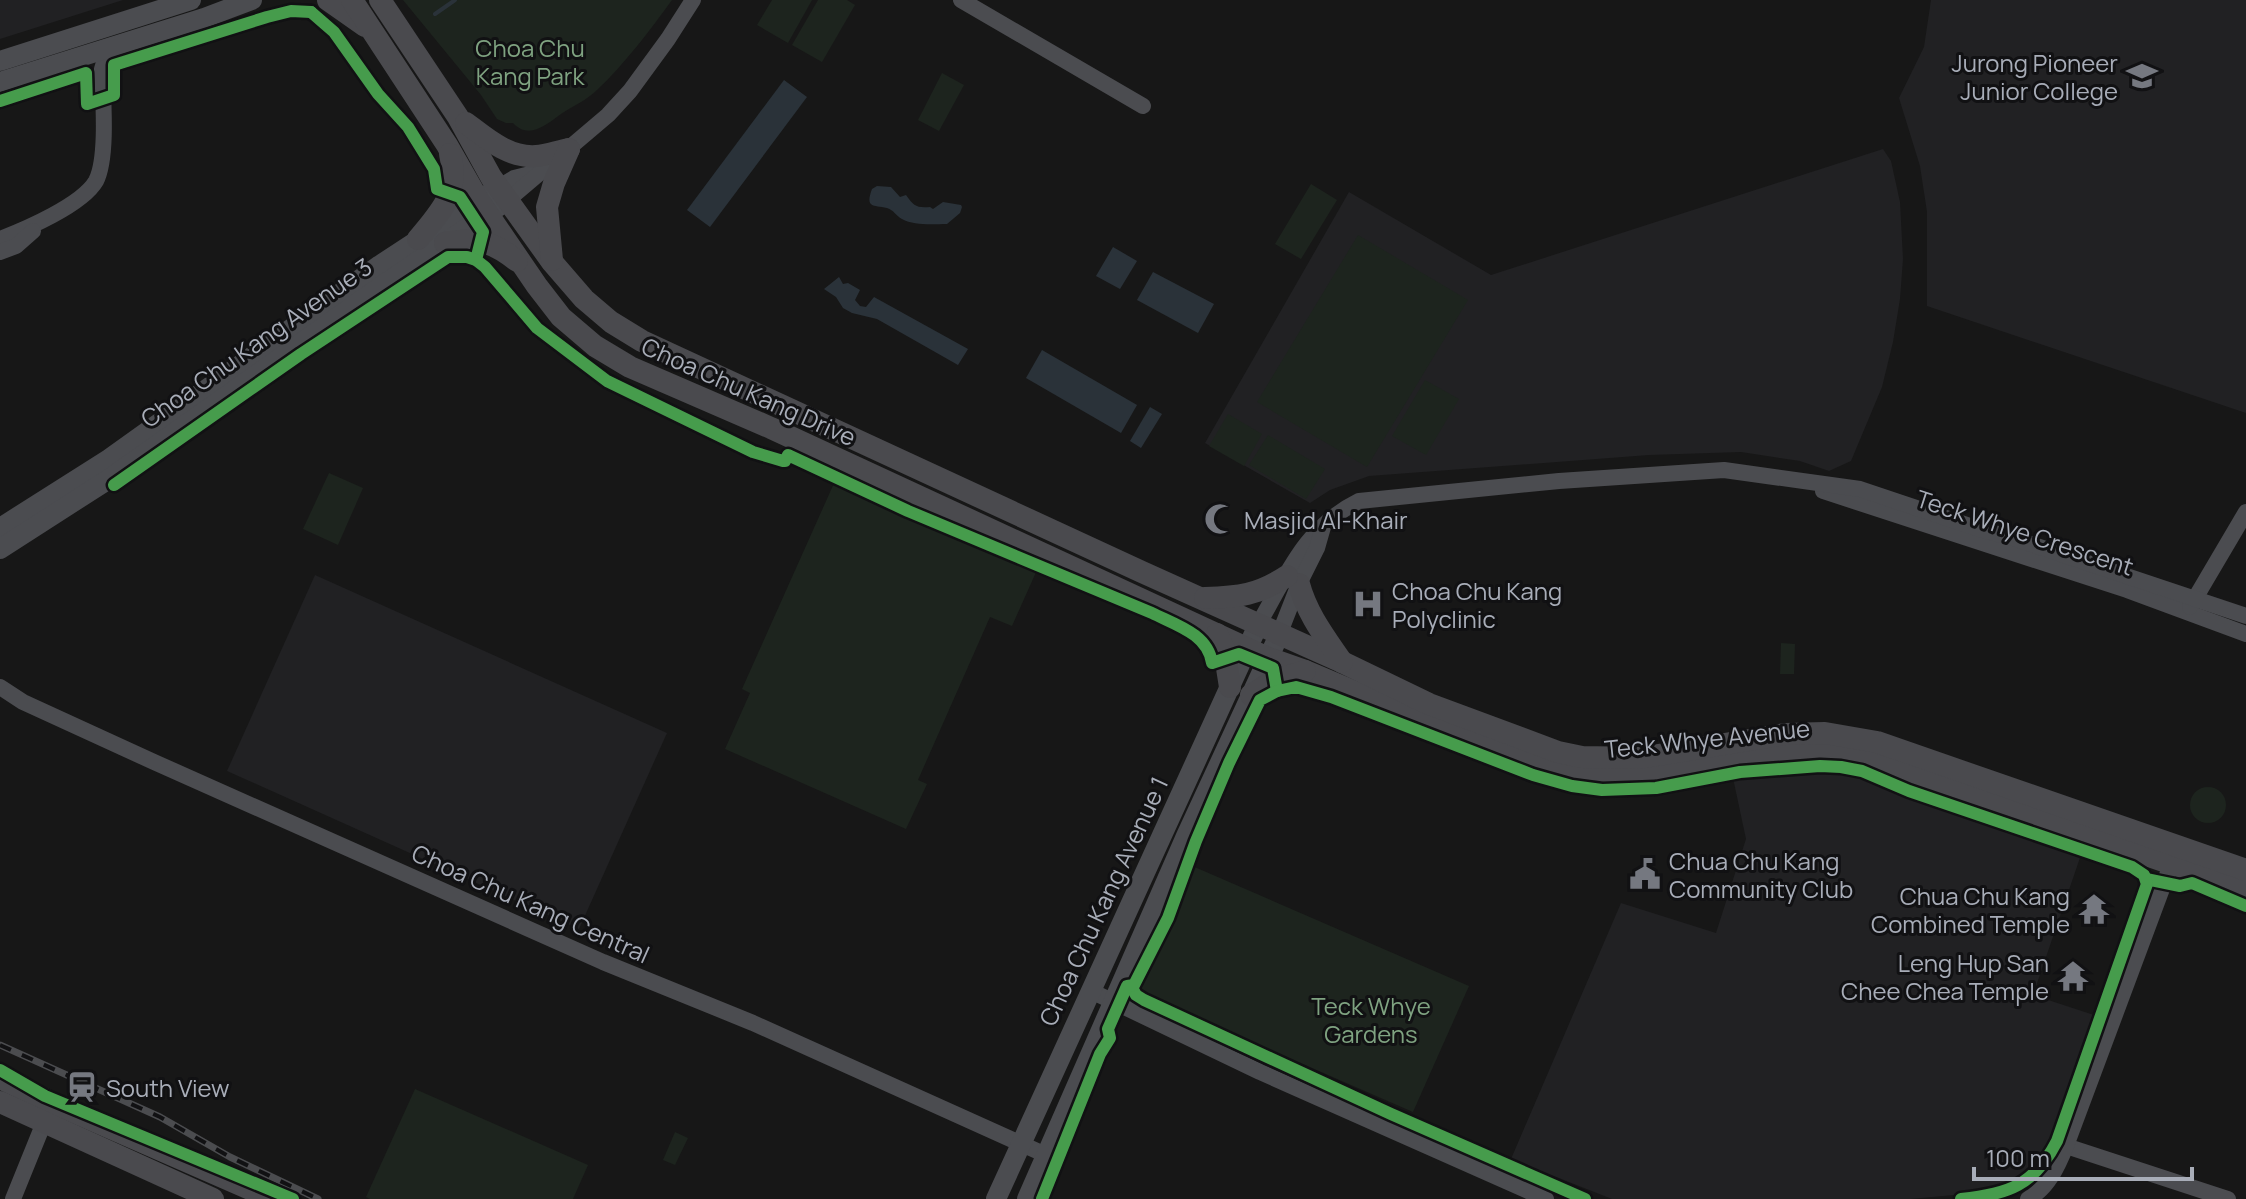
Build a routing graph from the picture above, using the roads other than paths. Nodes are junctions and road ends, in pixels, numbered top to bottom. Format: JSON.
{"nodes":[{"id":1,"x":191,"y":0,"type":"edge"},
{"id":2,"x":252,"y":0,"type":"edge"},
{"id":3,"x":328,"y":0,"type":"edge"},
{"id":4,"x":352,"y":0,"type":"edge"},
{"id":5,"x":380,"y":0,"type":"edge"},
{"id":6,"x":693,"y":0,"type":"edge"},
{"id":7,"x":961,"y":0,"type":"edge"},
{"id":8,"x":372,"y":31,"type":"junction"},
{"id":9,"x":113,"y":46,"type":"junction"},
{"id":10,"x":0,"y":61,"type":"edge"},
{"id":11,"x":0,"y":82,"type":"edge"},
{"id":12,"x":1143,"y":106,"type":"dead end"},
{"id":13,"x":458,"y":117,"type":"junction"},
{"id":14,"x":447,"y":145,"type":"junction"},
{"id":15,"x":569,"y":149,"type":"junction"},
{"id":16,"x":503,"y":194,"type":"junction"},
{"id":17,"x":484,"y":208,"type":"junction"},
{"id":18,"x":43,"y":221,"type":"junction"},
{"id":19,"x":0,"y":239,"type":"edge"},
{"id":20,"x":418,"y":239,"type":"junction"},
{"id":21,"x":445,"y":243,"type":"junction"},
{"id":22,"x":0,"y":252,"type":"edge"},
{"id":23,"x":552,"y":262,"type":"junction"},
{"id":24,"x":527,"y":269,"type":"junction"},
{"id":25,"x":2246,"y":512,"type":"edge"},
{"id":26,"x":0,"y":528,"type":"edge"},
{"id":27,"x":0,"y":549,"type":"edge"},
{"id":28,"x":1293,"y":580,"type":"junction"},
{"id":29,"x":1200,"y":599,"type":"junction"},
{"id":30,"x":2192,"y":605,"type":"junction"},
{"id":31,"x":2246,"y":616,"type":"edge"},
{"id":32,"x":1258,"y":625,"type":"junction"},
{"id":33,"x":1217,"y":634,"type":"junction"},
{"id":34,"x":2246,"y":634,"type":"edge"},
{"id":35,"x":1279,"y":635,"type":"junction"},
{"id":36,"x":1247,"y":648,"type":"junction"},
{"id":37,"x":1268,"y":658,"type":"junction"},
{"id":38,"x":1342,"y":662,"type":"junction"},
{"id":39,"x":1305,"y":671,"type":"junction"},
{"id":40,"x":0,"y":687,"type":"edge"},
{"id":41,"x":1240,"y":691,"type":"junction"},
{"id":42,"x":2174,"y":855,"type":"junction"},
{"id":43,"x":2246,"y":870,"type":"edge"},
{"id":44,"x":2246,"y":889,"type":"edge"},
{"id":45,"x":1091,"y":991,"type":"junction"},
{"id":46,"x":1114,"y":1001,"type":"junction"},
{"id":47,"x":0,"y":1078,"type":"edge"},
{"id":48,"x":0,"y":1102,"type":"edge"},
{"id":49,"x":48,"y":1113,"type":"junction"},
{"id":50,"x":1021,"y":1144,"type":"junction"},
{"id":51,"x":2066,"y":1146,"type":"junction"},
{"id":52,"x":1046,"y":1155,"type":"junction"},
{"id":53,"x":13,"y":1199,"type":"edge"},
{"id":54,"x":213,"y":1199,"type":"edge"},
{"id":55,"x":273,"y":1199,"type":"edge"},
{"id":56,"x":996,"y":1199,"type":"edge"},
{"id":57,"x":1027,"y":1199,"type":"edge"},
{"id":58,"x":1546,"y":1199,"type":"edge"},
{"id":59,"x":2028,"y":1199,"type":"edge"},
{"id":60,"x":2228,"y":1199,"type":"edge"}],
"edges":[{"from":1,"to":10,"type":"street"},
{"from":2,"to":9,"type":"street"},
{"from":3,"to":8,"type":"main road"},
{"from":4,"to":8,"type":"main road","name":"Choa Chu Kang Drive"},
{"from":5,"to":13,"type":"main road","name":"Choa Chu Kang Drive"},
{"from":6,"to":15,"type":"street","name":"Choa Chu Kang Avenue 3"},
{"from":7,"to":12,"type":"street"},
{"from":8,"to":14,"type":"main road","name":"Choa Chu Kang Drive"},
{"from":9,"to":11,"type":"street"},
{"from":9,"to":18,"type":"street"},
{"from":13,"to":15,"type":"main road"},
{"from":13,"to":16,"type":"main road","name":"Choa Chu Kang Drive"},
{"from":14,"to":17,"type":"main road","name":"Choa Chu Kang Drive"},
{"from":14,"to":20,"type":"main road"},
{"from":15,"to":16,"type":"street","name":"Choa Chu Kang Avenue 3"},
{"from":15,"to":23,"type":"main road"},
{"from":16,"to":17,"type":"street","name":"Choa Chu Kang Avenue 3"},
{"from":16,"to":23,"type":"main road","name":"Choa Chu Kang Drive"},
{"from":17,"to":20,"type":"street","name":"Choa Chu Kang Avenue 3"},
{"from":17,"to":21,"type":"street","name":"Choa Chu Kang Avenue 3"},
{"from":17,"to":24,"type":"main road","name":"Choa Chu Kang Drive"},
{"from":18,"to":19,"type":"street"},
{"from":18,"to":22,"type":"street"},
{"from":20,"to":26,"type":"street","name":"Choa Chu Kang Avenue 3"},
{"from":21,"to":24,"type":"main road"},
{"from":21,"to":27,"type":"street","name":"Choa Chu Kang Avenue 3"},
{"from":23,"to":29,"type":"main road","name":"Choa Chu Kang Drive"},
{"from":24,"to":33,"type":"main road","name":"Choa Chu Kang Drive"},
{"from":25,"to":30,"type":"street"},
{"from":28,"to":29,"type":"main road"},
{"from":28,"to":30,"type":"street","name":"Teck Whye Crescent"},
{"from":28,"to":32,"type":"street","name":"Teck Whye Crescent"},
{"from":28,"to":35,"type":"street","name":"Teck Whye Crescent"},
{"from":28,"to":38,"type":"main road"},
{"from":29,"to":32,"type":"main road","name":"Choa Chu Kang Drive"},
{"from":30,"to":31,"type":"street","name":"Teck Whye Crescent"},
{"from":30,"to":34,"type":"street","name":"Teck Whye Crescent"},
{"from":32,"to":35,"type":"main road","name":"Choa Chu Kang Drive"},
{"from":32,"to":36,"type":"street","name":"Choa Chu Kang Avenue 1"},
{"from":33,"to":36,"type":"main road","name":"Choa Chu Kang Drive"},
{"from":33,"to":41,"type":"main road"},
{"from":35,"to":37,"type":"street","name":"Choa Chu Kang Avenue 1"},
{"from":35,"to":38,"type":"main road","name":"Teck Whye Avenue"},
{"from":36,"to":37,"type":"main road","name":"Choa Chu Kang Drive"},
{"from":36,"to":41,"type":"street","name":"Choa Chu Kang Avenue 1"},
{"from":37,"to":39,"type":"main road","name":"Teck Whye Avenue"},
{"from":37,"to":41,"type":"street","name":"Choa Chu Kang Avenue 1"},
{"from":38,"to":42,"type":"main road","name":"Teck Whye Avenue"},
{"from":39,"to":41,"type":"main road"},
{"from":39,"to":42,"type":"main road","name":"Teck Whye Avenue"},
{"from":40,"to":50,"type":"street","name":"Choa Chu Kang Central"},
{"from":41,"to":45,"type":"street","name":"Choa Chu Kang Avenue 1"},
{"from":41,"to":46,"type":"street","name":"Choa Chu Kang Avenue 1"},
{"from":42,"to":43,"type":"main road","name":"Teck Whye Avenue"},
{"from":42,"to":44,"type":"main road","name":"Teck Whye Avenue"},
{"from":42,"to":51,"type":"street"},
{"from":45,"to":46,"type":"street"},
{"from":45,"to":50,"type":"street","name":"Choa Chu Kang Avenue 1"},
{"from":46,"to":52,"type":"street","name":"Choa Chu Kang Avenue 1"},
{"from":46,"to":58,"type":"street"},
{"from":47,"to":49,"type":"main road"},
{"from":48,"to":49,"type":"main road"},
{"from":49,"to":53,"type":"street"},
{"from":49,"to":54,"type":"main road"},
{"from":49,"to":55,"type":"main road"},
{"from":50,"to":52,"type":"street","name":"Choa Chu Kang Central"},
{"from":50,"to":56,"type":"street","name":"Choa Chu Kang Avenue 1"},
{"from":51,"to":59,"type":"street"},
{"from":51,"to":60,"type":"street"},
{"from":52,"to":57,"type":"street","name":"Choa Chu Kang Avenue 1"}]}
